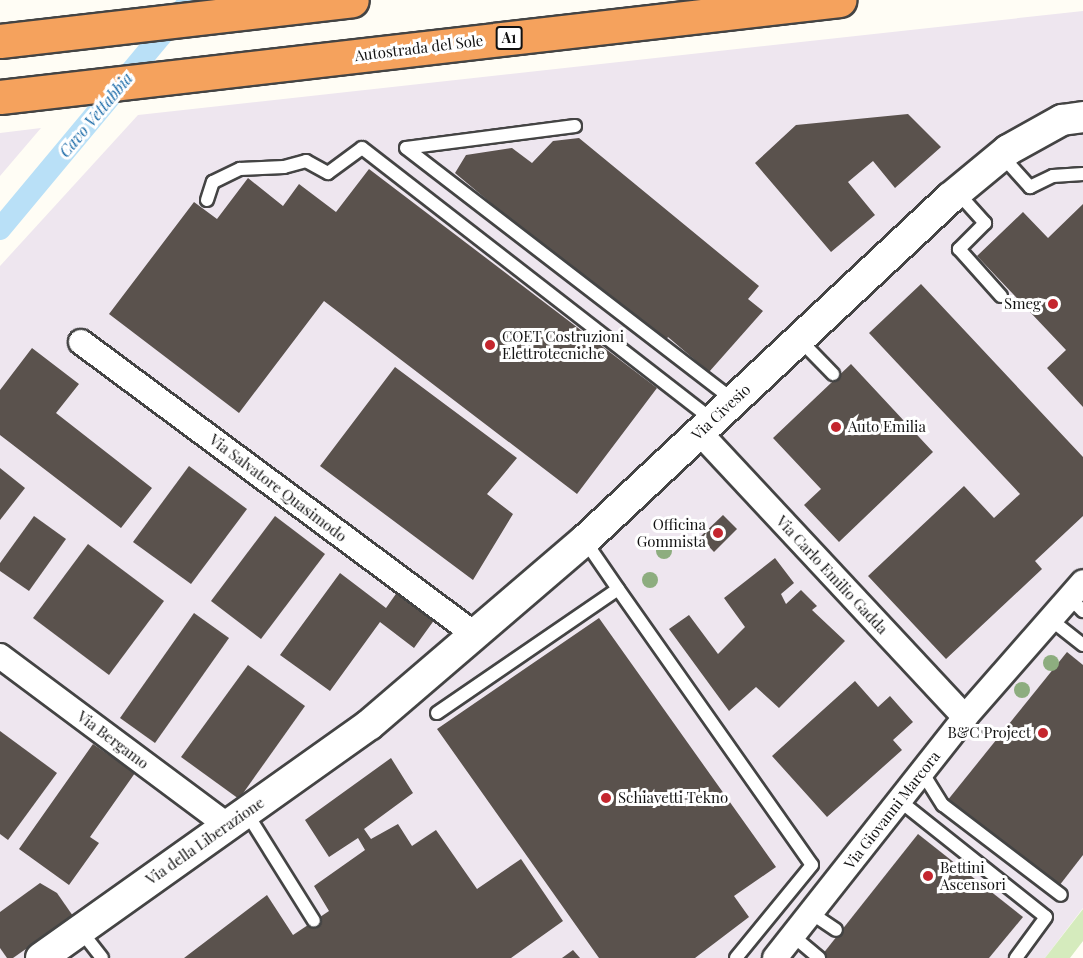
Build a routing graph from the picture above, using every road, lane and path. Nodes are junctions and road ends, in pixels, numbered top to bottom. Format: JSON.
{"nodes":[{"id":1,"x":352,"y":0,"type":"edge"},
{"id":2,"x":839,"y":0,"type":"edge"},
{"id":3,"x":243,"y":9,"type":"edge"},
{"id":4,"x":0,"y":40,"type":"edge"},
{"id":5,"x":0,"y":97,"type":"edge"},
{"id":6,"x":1083,"y":117,"type":"edge"},
{"id":7,"x":575,"y":126,"type":"dead end"},
{"id":8,"x":1002,"y":155,"type":"junction"},
{"id":9,"x":1083,"y":174,"type":"edge"},
{"id":10,"x":957,"y":192,"type":"junction"},
{"id":11,"x":207,"y":200,"type":"dead end"},
{"id":12,"x":1000,"y":296,"type":"dead end"},
{"id":13,"x":799,"y":339,"type":"junction"},
{"id":14,"x":81,"y":342,"type":"dead end"},
{"id":15,"x":833,"y":374,"type":"dead end"},
{"id":16,"x":715,"y":417,"type":"junction"},
{"id":17,"x":585,"y":540,"type":"junction"},
{"id":18,"x":618,"y":589,"type":"junction"},
{"id":19,"x":1078,"y":597,"type":"edge"},
{"id":20,"x":1050,"y":619,"type":"junction"},
{"id":21,"x":474,"y":634,"type":"junction"},
{"id":22,"x":1083,"y":645,"type":"edge"},
{"id":23,"x":0,"y":656,"type":"edge"},
{"id":24,"x":437,"y":714,"type":"dead end"},
{"id":25,"x":965,"y":717,"type":"junction"},
{"id":26,"x":369,"y":725,"type":"joint"},
{"id":27,"x":922,"y":772,"type":"junction"},
{"id":28,"x":900,"y":801,"type":"junction"},
{"id":29,"x":236,"y":818,"type":"junction"},
{"id":30,"x":1062,"y":895,"type":"dead end"},
{"id":31,"x":811,"y":913,"type":"junction"},
{"id":32,"x":314,"y":921,"type":"dead end"},
{"id":33,"x":81,"y":930,"type":"junction"},
{"id":34,"x":836,"y":930,"type":"dead end"},
{"id":35,"x":793,"y":936,"type":"junction"},
{"id":36,"x":41,"y":958,"type":"edge"},
{"id":37,"x":102,"y":958,"type":"edge"},
{"id":38,"x":735,"y":958,"type":"edge"},
{"id":39,"x":775,"y":958,"type":"edge"},
{"id":40,"x":819,"y":958,"type":"edge"},
{"id":41,"x":1016,"y":958,"type":"edge"}],
"edges":[{"from":1,"to":3,"type":"highway"},
{"from":2,"to":5,"type":"highway","name":"Autostrada del Sole","number":"A1"},
{"from":3,"to":4,"type":"highway"},
{"from":6,"to":8,"type":"street","name":"Via Civesio"},
{"from":7,"to":16,"type":"lane"},
{"from":8,"to":9,"type":"lane"},
{"from":8,"to":10,"type":"street","name":"Via Civesio"},
{"from":10,"to":12,"type":"lane"},
{"from":10,"to":13,"type":"street","name":"Via Civesio"},
{"from":11,"to":16,"type":"lane"},
{"from":13,"to":15,"type":"lane"},
{"from":13,"to":16,"type":"street","name":"Via Civesio"},
{"from":14,"to":21,"type":"street","name":"Via Salvatore Quasimodo"},
{"from":16,"to":17,"type":"street","name":"Via Civesio"},
{"from":16,"to":25,"type":"street","name":"Via Carlo Emilio Gadda"},
{"from":17,"to":18,"type":"lane"},
{"from":17,"to":21,"type":"street","name":"Via Civesio"},
{"from":18,"to":24,"type":"lane"},
{"from":18,"to":38,"type":"lane"},
{"from":19,"to":20,"type":"street","name":"Via Giovanni Marcora"},
{"from":20,"to":22,"type":"lane"},
{"from":20,"to":25,"type":"street","name":"Via Giovanni Marcora"},
{"from":21,"to":26,"type":"street","name":"Via Civesio"},
{"from":23,"to":29,"type":"street","name":"Via Bergamo"},
{"from":25,"to":27,"type":"street","name":"Via Giovanni Marcora"},
{"from":26,"to":29,"type":"street","name":"Via della Liberazione"},
{"from":27,"to":28,"type":"street","name":"Via Giovanni Marcora"},
{"from":27,"to":30,"type":"lane"},
{"from":28,"to":31,"type":"street","name":"Via Giovanni Marcora"},
{"from":28,"to":41,"type":"lane"},
{"from":29,"to":32,"type":"lane"},
{"from":29,"to":33,"type":"street","name":"Via della Liberazione"},
{"from":31,"to":34,"type":"lane"},
{"from":31,"to":35,"type":"street","name":"Via Giovanni Marcora"},
{"from":33,"to":36,"type":"street","name":"Via della Liberazione"},
{"from":33,"to":37,"type":"lane"},
{"from":35,"to":39,"type":"street","name":"Via Giovanni Marcora"},
{"from":35,"to":40,"type":"lane"}]}
